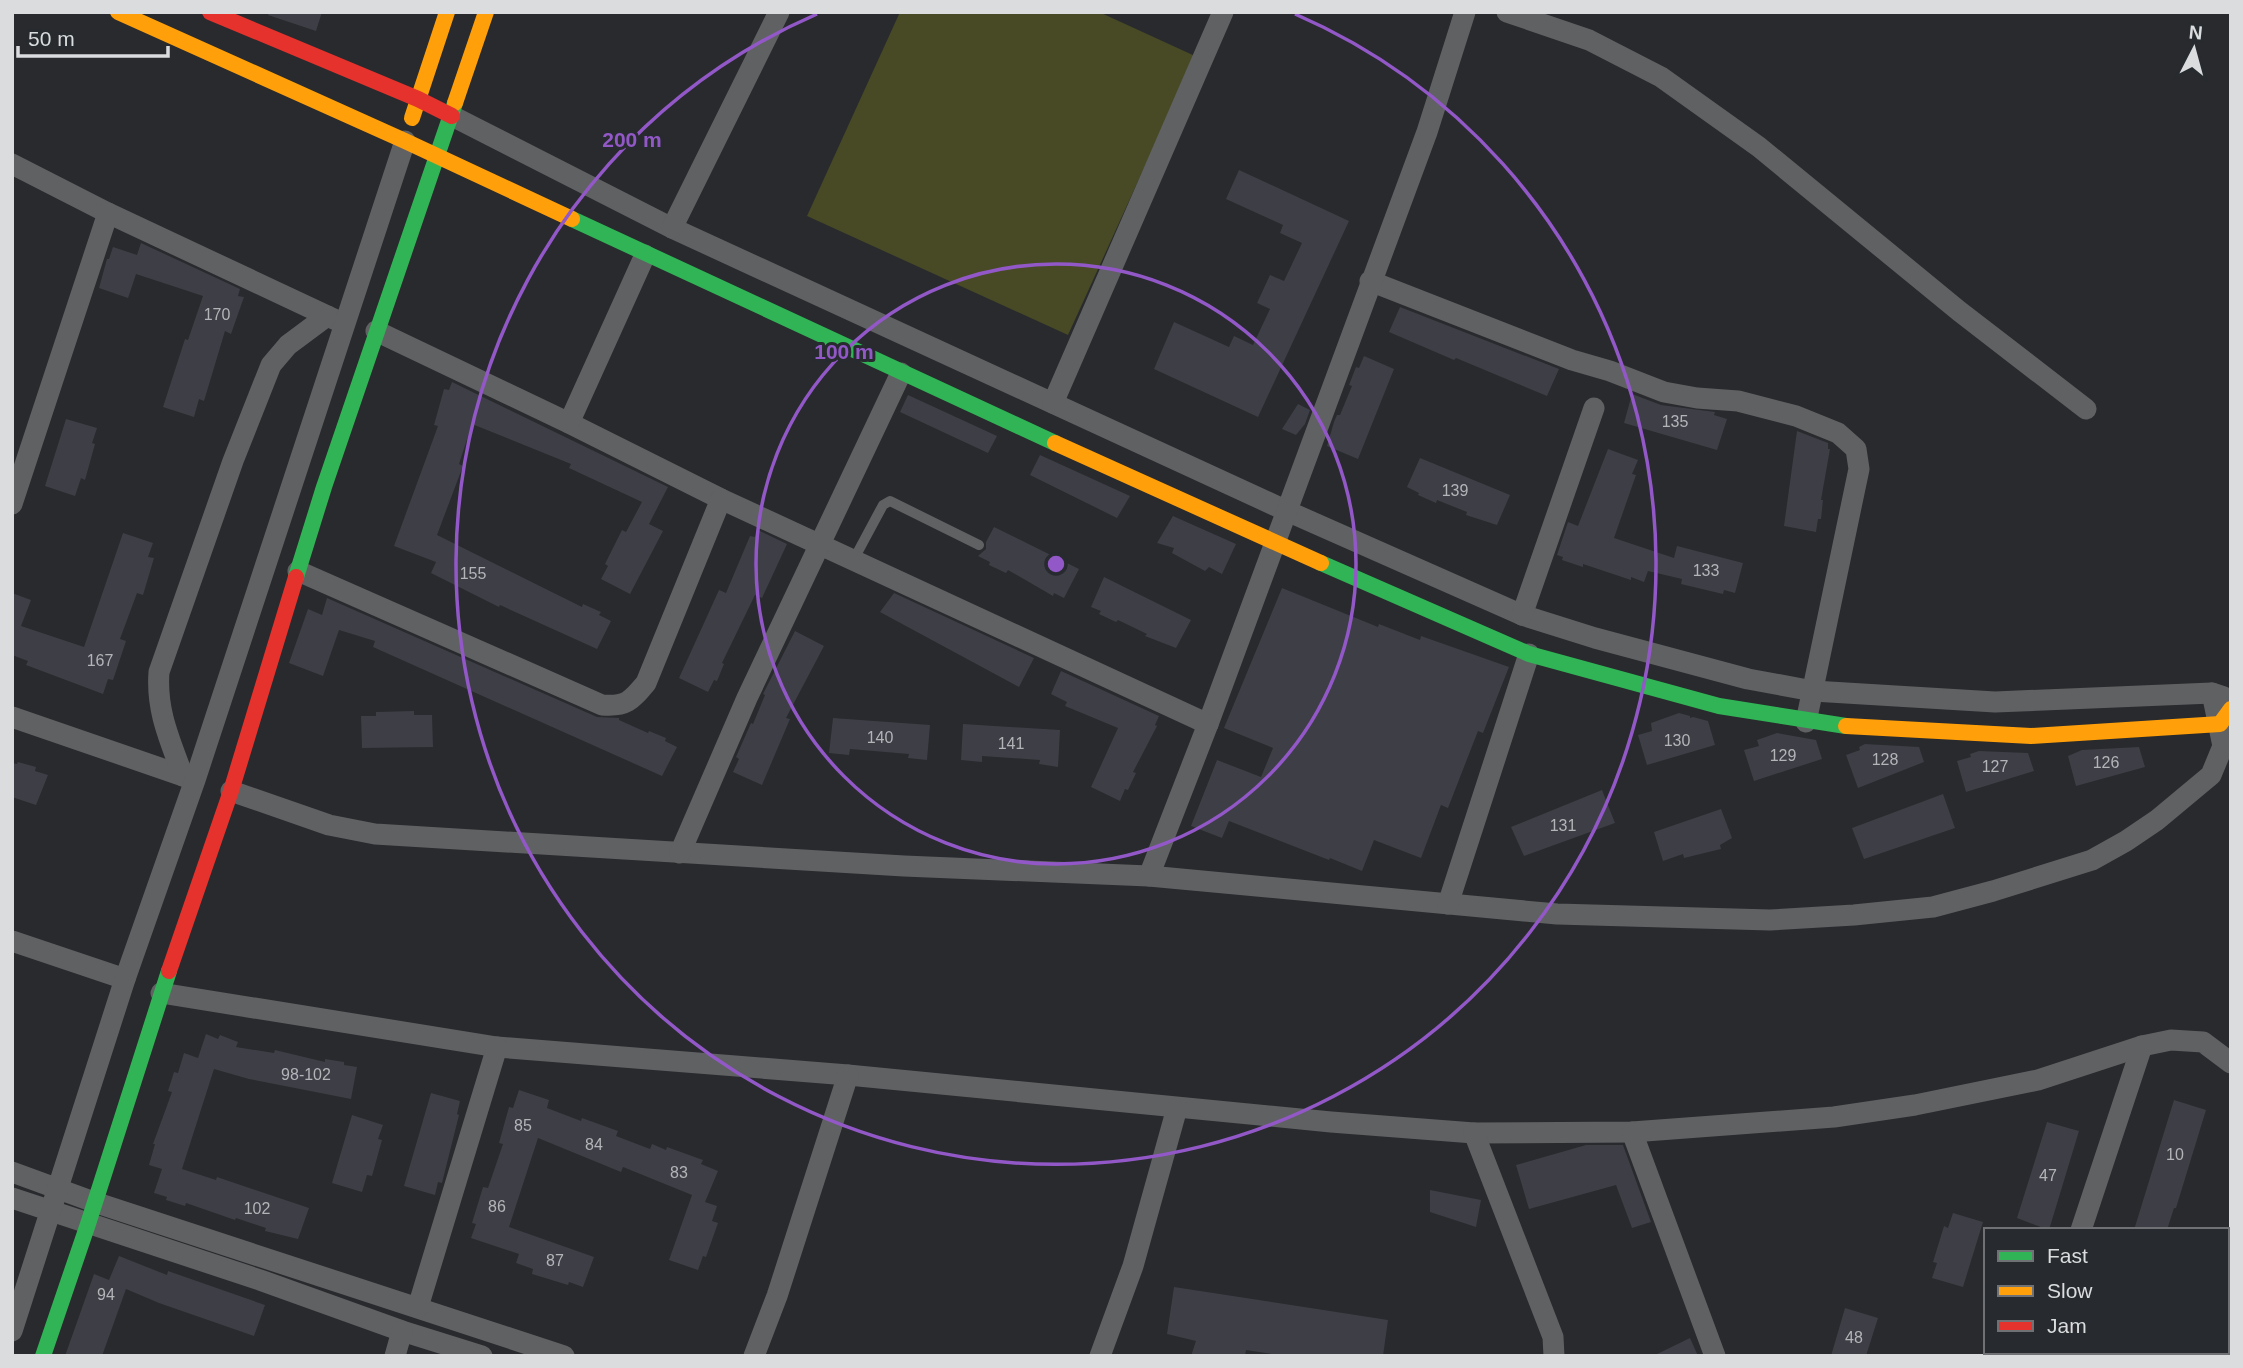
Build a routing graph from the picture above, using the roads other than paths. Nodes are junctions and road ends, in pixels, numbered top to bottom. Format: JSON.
{"nodes":[{"id":1,"x":118,"y":12,"type":"edge"},
{"id":2,"x":210,"y":12,"type":"edge"},
{"id":3,"x":447,"y":12,"type":"edge"},
{"id":4,"x":486,"y":12,"type":"edge"},
{"id":5,"x":779,"y":12,"type":"edge"},
{"id":6,"x":1223,"y":12,"type":"edge"},
{"id":7,"x":1465,"y":12,"type":"edge"},
{"id":8,"x":1507,"y":12,"type":"edge"},
{"id":9,"x":418,"y":99,"type":"junction"},
{"id":10,"x":452,"y":116,"type":"junction"},
{"id":11,"x":405,"y":141,"type":"junction"},
{"id":12,"x":437,"y":157,"type":"junction"},
{"id":13,"x":12,"y":164,"type":"edge"},
{"id":14,"x":108,"y":213,"type":"junction"},
{"id":15,"x":672,"y":228,"type":"junction"},
{"id":16,"x":645,"y":255,"type":"junction"},
{"id":17,"x":1370,"y":281,"type":"junction"},
{"id":18,"x":335,"y":320,"type":"junction"},
{"id":19,"x":376,"y":331,"type":"junction"},
{"id":20,"x":901,"y":373,"type":"junction"},
{"id":21,"x":1052,"y":403,"type":"junction"},
{"id":22,"x":1594,"y":408,"type":"dead end"},
{"id":23,"x":2086,"y":409,"type":"dead end"},
{"id":24,"x":569,"y":423,"type":"junction"},
{"id":25,"x":721,"y":499,"type":"junction"},
{"id":26,"x":12,"y":503,"type":"edge"},
{"id":27,"x":1287,"y":511,"type":"junction"},
{"id":28,"x":1274,"y":542,"type":"junction"},
{"id":29,"x":821,"y":544,"type":"junction"},
{"id":30,"x":979,"y":545,"type":"dead end"},
{"id":31,"x":853,"y":559,"type":"junction"},
{"id":32,"x":298,"y":571,"type":"junction"},
{"id":33,"x":1522,"y":615,"type":"junction"},
{"id":34,"x":1529,"y":654,"type":"junction"},
{"id":35,"x":1813,"y":691,"type":"junction"},
{"id":36,"x":2221,"y":696,"type":"edge"},
{"id":37,"x":12,"y":717,"type":"edge"},
{"id":38,"x":2225,"y":717,"type":"edge"},
{"id":39,"x":1806,"y":722,"type":"junction"},
{"id":40,"x":1208,"y":724,"type":"junction"},
{"id":41,"x":189,"y":778,"type":"junction"},
{"id":42,"x":230,"y":791,"type":"junction"},
{"id":43,"x":680,"y":853,"type":"junction"},
{"id":44,"x":1149,"y":876,"type":"junction"},
{"id":45,"x":1448,"y":904,"type":"junction"},
{"id":46,"x":12,"y":941,"type":"edge"},
{"id":47,"x":125,"y":979,"type":"junction"},
{"id":48,"x":161,"y":993,"type":"junction"},
{"id":49,"x":2142,"y":1046,"type":"junction"},
{"id":50,"x":497,"y":1047,"type":"junction"},
{"id":51,"x":2231,"y":1063,"type":"edge"},
{"id":52,"x":848,"y":1075,"type":"junction"},
{"id":53,"x":1177,"y":1108,"type":"junction"},
{"id":54,"x":1632,"y":1132,"type":"junction"},
{"id":55,"x":1474,"y":1133,"type":"junction"},
{"id":56,"x":12,"y":1172,"type":"edge"},
{"id":57,"x":59,"y":1188,"type":"junction"},
{"id":58,"x":12,"y":1198,"type":"edge"},
{"id":59,"x":94,"y":1202,"type":"junction"},
{"id":60,"x":52,"y":1211,"type":"junction"},
{"id":61,"x":88,"y":1224,"type":"junction"},
{"id":62,"x":2082,"y":1228,"type":"edge"},
{"id":63,"x":418,"y":1307,"type":"junction"},
{"id":64,"x":12,"y":1331,"type":"edge"},
{"id":65,"x":402,"y":1331,"type":"junction"},
{"id":66,"x":43,"y":1356,"type":"edge"},
{"id":67,"x":395,"y":1356,"type":"edge"},
{"id":68,"x":482,"y":1356,"type":"edge"},
{"id":69,"x":564,"y":1356,"type":"edge"},
{"id":70,"x":754,"y":1356,"type":"edge"},
{"id":71,"x":1100,"y":1356,"type":"edge"},
{"id":72,"x":1554,"y":1356,"type":"edge"},
{"id":73,"x":1715,"y":1356,"type":"edge"}],
"edges":[{"from":1,"to":11,"type":"street"},
{"from":2,"to":9,"type":"street"},
{"from":3,"to":9,"type":"street"},
{"from":4,"to":10,"type":"street"},
{"from":5,"to":15,"type":"street"},
{"from":6,"to":21,"type":"street"},
{"from":7,"to":17,"type":"street"},
{"from":8,"to":23,"type":"street"},
{"from":9,"to":10,"type":"street"},
{"from":9,"to":11,"type":"street"},
{"from":10,"to":12,"type":"street"},
{"from":10,"to":15,"type":"street"},
{"from":11,"to":12,"type":"street"},
{"from":11,"to":18,"type":"street"},
{"from":12,"to":16,"type":"street"},
{"from":12,"to":19,"type":"street"},
{"from":13,"to":14,"type":"street"},
{"from":14,"to":18,"type":"street"},
{"from":14,"to":26,"type":"street"},
{"from":15,"to":21,"type":"street"},
{"from":16,"to":20,"type":"street"},
{"from":16,"to":24,"type":"street"},
{"from":17,"to":27,"type":"street"},
{"from":17,"to":35,"type":"street"},
{"from":18,"to":41,"type":"street"},
{"from":18,"to":41,"type":"street"},
{"from":19,"to":24,"type":"street"},
{"from":19,"to":32,"type":"street"},
{"from":20,"to":28,"type":"street"},
{"from":20,"to":29,"type":"street"},
{"from":21,"to":27,"type":"street"},
{"from":22,"to":33,"type":"street"},
{"from":24,"to":25,"type":"street"},
{"from":25,"to":29,"type":"street"},
{"from":25,"to":32,"type":"street"},
{"from":27,"to":28,"type":"street"},
{"from":27,"to":33,"type":"street"},
{"from":28,"to":34,"type":"street"},
{"from":28,"to":40,"type":"street"},
{"from":29,"to":31,"type":"street"},
{"from":29,"to":43,"type":"street"},
{"from":30,"to":31,"type":"lane"},
{"from":31,"to":40,"type":"street"},
{"from":32,"to":42,"type":"street"},
{"from":33,"to":35,"type":"street"},
{"from":34,"to":39,"type":"street"},
{"from":34,"to":45,"type":"street"},
{"from":35,"to":36,"type":"street"},
{"from":35,"to":39,"type":"street"},
{"from":36,"to":38,"type":"street"},
{"from":37,"to":41,"type":"street"},
{"from":38,"to":39,"type":"street"},
{"from":38,"to":45,"type":"street"},
{"from":40,"to":44,"type":"street"},
{"from":41,"to":47,"type":"street"},
{"from":42,"to":43,"type":"street"},
{"from":42,"to":48,"type":"street"},
{"from":43,"to":44,"type":"street"},
{"from":44,"to":45,"type":"street"},
{"from":46,"to":47,"type":"street"},
{"from":47,"to":57,"type":"street"},
{"from":48,"to":50,"type":"street"},
{"from":48,"to":59,"type":"street"},
{"from":49,"to":51,"type":"street"},
{"from":49,"to":54,"type":"street"},
{"from":49,"to":62,"type":"street"},
{"from":50,"to":52,"type":"street"},
{"from":50,"to":63,"type":"street"},
{"from":52,"to":53,"type":"street"},
{"from":52,"to":70,"type":"street"},
{"from":53,"to":55,"type":"street"},
{"from":53,"to":71,"type":"street"},
{"from":54,"to":55,"type":"street"},
{"from":54,"to":73,"type":"street"},
{"from":55,"to":72,"type":"street"},
{"from":56,"to":57,"type":"street"},
{"from":57,"to":59,"type":"street"},
{"from":57,"to":60,"type":"street"},
{"from":58,"to":60,"type":"street"},
{"from":59,"to":61,"type":"street"},
{"from":59,"to":63,"type":"street"},
{"from":60,"to":61,"type":"street"},
{"from":60,"to":64,"type":"street"},
{"from":61,"to":65,"type":"street"},
{"from":61,"to":66,"type":"street"},
{"from":63,"to":69,"type":"street"},
{"from":65,"to":67,"type":"street"},
{"from":65,"to":68,"type":"street"}]}
